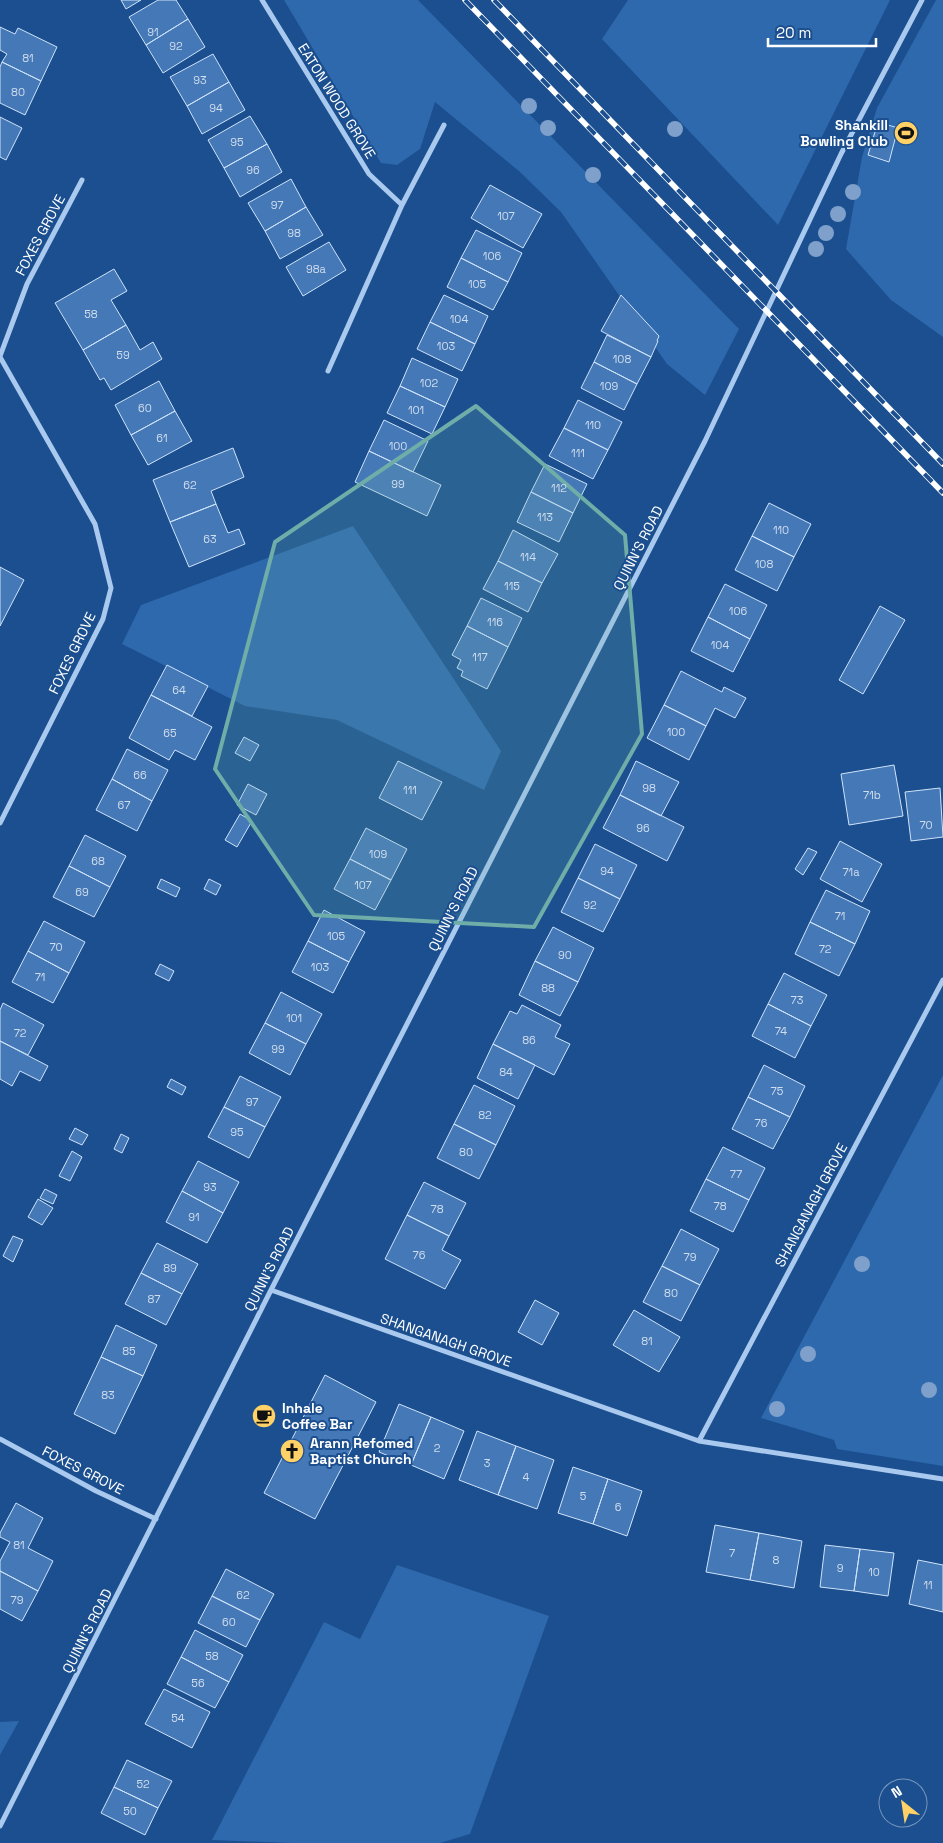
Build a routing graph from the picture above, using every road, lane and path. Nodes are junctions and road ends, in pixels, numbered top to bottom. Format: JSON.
{"nodes":[{"id":1,"x":262,"y":0,"type":"edge"},
{"id":2,"x":922,"y":0,"type":"edge"},
{"id":3,"x":444,"y":125,"type":"dead end"},
{"id":4,"x":82,"y":180,"type":"dead end"},
{"id":5,"x":402,"y":205,"type":"junction"},
{"id":6,"x":0,"y":357,"type":"edge"},
{"id":7,"x":328,"y":371,"type":"dead end"},
{"id":8,"x":0,"y":822,"type":"edge"},
{"id":9,"x":943,"y":980,"type":"edge"},
{"id":10,"x":271,"y":1290,"type":"junction"},
{"id":11,"x":0,"y":1439,"type":"edge"},
{"id":12,"x":699,"y":1441,"type":"junction"},
{"id":13,"x":943,"y":1479,"type":"edge"},
{"id":14,"x":156,"y":1519,"type":"junction"},
{"id":15,"x":0,"y":1826,"type":"edge"}],
"edges":[{"from":1,"to":5,"type":"street","name":"EATON WOOD GROVE"},
{"from":2,"to":10,"type":"street","name":"QUINN'S ROAD"},
{"from":3,"to":5,"type":"street"},
{"from":4,"to":6,"type":"street","name":"FOXES GROVE"},
{"from":5,"to":7,"type":"street"},
{"from":6,"to":8,"type":"street","name":"FOXES GROVE"},
{"from":9,"to":12,"type":"street","name":"SHANGANAGH GROVE"},
{"from":10,"to":12,"type":"street","name":"SHANGANAGH GROVE"},
{"from":10,"to":14,"type":"street","name":"QUINN'S ROAD"},
{"from":11,"to":14,"type":"street","name":"FOXES GROVE"},
{"from":12,"to":13,"type":"street","name":"SHANGANAGH GROVE"},
{"from":14,"to":15,"type":"street","name":"QUINN'S ROAD"}]}
